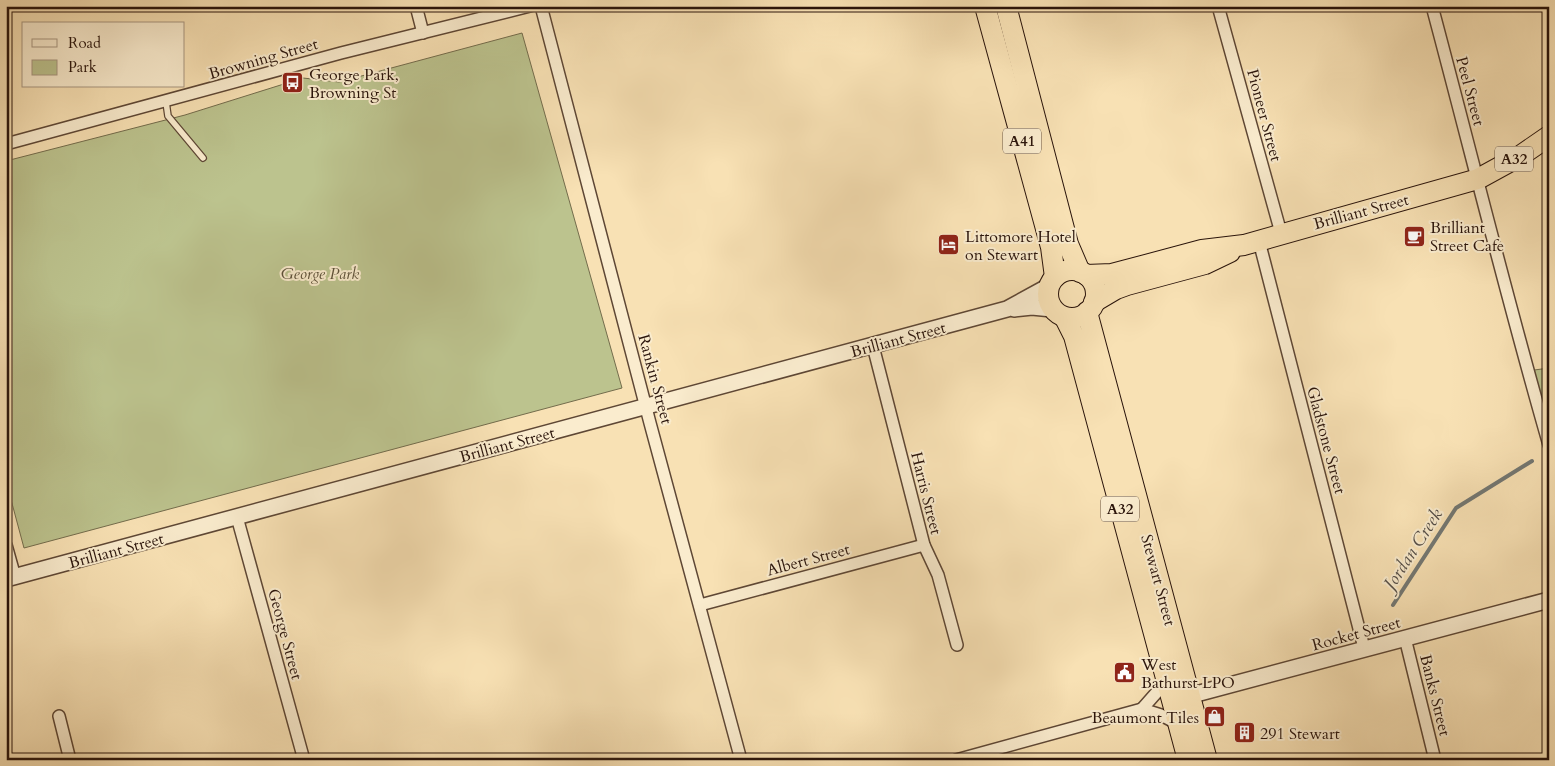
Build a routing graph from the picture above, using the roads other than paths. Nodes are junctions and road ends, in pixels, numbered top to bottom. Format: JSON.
{"nodes":[{"id":1,"x":416,"y":6,"type":"edge"},
{"id":2,"x":530,"y":6,"type":"edge"},
{"id":3,"x":541,"y":6,"type":"edge"},
{"id":4,"x":986,"y":6,"type":"edge"},
{"id":5,"x":1006,"y":6,"type":"edge"},
{"id":6,"x":1218,"y":6,"type":"edge"},
{"id":7,"x":1432,"y":6,"type":"edge"},
{"id":8,"x":423,"y":33,"type":"junction"},
{"id":9,"x":166,"y":102,"type":"junction"},
{"id":10,"x":1549,"y":136,"type":"edge"},
{"id":11,"x":6,"y":144,"type":"edge"},
{"id":12,"x":203,"y":158,"type":"dead end"},
{"id":13,"x":1478,"y":179,"type":"junction"},
{"id":14,"x":1281,"y":233,"type":"junction"},
{"id":15,"x":1252,"y":243,"type":"junction"},
{"id":16,"x":1083,"y":274,"type":"junction"},
{"id":17,"x":1052,"y":282,"type":"junction"},
{"id":18,"x":1091,"y":307,"type":"junction"},
{"id":19,"x":1007,"y":309,"type":"junction"},
{"id":20,"x":1059,"y":313,"type":"junction"},
{"id":21,"x":873,"y":346,"type":"junction"},
{"id":22,"x":646,"y":407,"type":"junction"},
{"id":23,"x":1549,"y":445,"type":"edge"},
{"id":24,"x":237,"y":517,"type":"junction"},
{"id":25,"x":924,"y":544,"type":"junction"},
{"id":26,"x":6,"y":545,"type":"edge"},
{"id":27,"x":10,"y":578,"type":"edge"},
{"id":28,"x":1549,"y":600,"type":"edge"},
{"id":29,"x":700,"y":606,"type":"junction"},
{"id":30,"x":1405,"y":638,"type":"junction"},
{"id":31,"x":957,"y":645,"type":"dead end"},
{"id":32,"x":1364,"y":648,"type":"junction"},
{"id":33,"x":1166,"y":679,"type":"junction"},
{"id":34,"x":1181,"y":698,"type":"junction"},
{"id":35,"x":1142,"y":709,"type":"junction"},
{"id":36,"x":59,"y":716,"type":"dead end"},
{"id":37,"x":1178,"y":724,"type":"junction"},
{"id":38,"x":1435,"y":758,"type":"edge"},
{"id":39,"x":70,"y":760,"type":"edge"},
{"id":40,"x":304,"y":760,"type":"edge"},
{"id":41,"x":741,"y":760,"type":"edge"},
{"id":42,"x":956,"y":760,"type":"edge"},
{"id":43,"x":1188,"y":760,"type":"edge"},
{"id":44,"x":1207,"y":760,"type":"edge"},
{"id":45,"x":1423,"y":760,"type":"edge"}],
"edges":[{"from":1,"to":8,"type":"street"},
{"from":2,"to":8,"type":"street","name":"Browning Street"},
{"from":3,"to":22,"type":"street","name":"Rankin Street"},
{"from":4,"to":17,"type":"highway","number":"A41"},
{"from":5,"to":16,"type":"highway","number":"A41"},
{"from":6,"to":14,"type":"street","name":"Pioneer Street"},
{"from":7,"to":13,"type":"street","name":"Peel Street"},
{"from":8,"to":9,"type":"street","name":"Browning Street"},
{"from":9,"to":11,"type":"street","name":"Browning Street"},
{"from":9,"to":12,"type":"lane"},
{"from":10,"to":13,"type":"highway","number":"A32"},
{"from":13,"to":14,"type":"highway","name":"Brilliant Street","number":"A32"},
{"from":13,"to":23,"type":"street","name":"Peel Street"},
{"from":14,"to":15,"type":"highway","name":"Brilliant Street","number":"A32"},
{"from":15,"to":16,"type":"highway","name":"Brilliant Street","number":"A32"},
{"from":15,"to":18,"type":"highway","name":"Brilliant Street","number":"A32"},
{"from":15,"to":32,"type":"street","name":"Gladstone Street"},
{"from":16,"to":17,"type":"highway","number":"A32"},
{"from":16,"to":18,"type":"highway","number":"A32"},
{"from":17,"to":19,"type":"street","name":"Brilliant Street"},
{"from":17,"to":20,"type":"highway","number":"A32"},
{"from":18,"to":20,"type":"highway","number":"A32"},
{"from":18,"to":34,"type":"highway","name":"Stewart Street","number":"A32"},
{"from":19,"to":20,"type":"street","name":"Brilliant Street"},
{"from":19,"to":21,"type":"street","name":"Brilliant Street"},
{"from":20,"to":33,"type":"highway","name":"Stewart Street","number":"A32"},
{"from":21,"to":22,"type":"street","name":"Brilliant Street"},
{"from":21,"to":25,"type":"street","name":"Harris Street"},
{"from":22,"to":24,"type":"street","name":"Brilliant Street"},
{"from":22,"to":29,"type":"street","name":"Rankin Street"},
{"from":24,"to":27,"type":"street","name":"Brilliant Street"},
{"from":24,"to":40,"type":"street","name":"George Street"},
{"from":25,"to":29,"type":"street","name":"Albert Street"},
{"from":25,"to":31,"type":"street","name":"Harris Street"},
{"from":26,"to":27,"type":"street"},
{"from":28,"to":30,"type":"street","name":"Rocket Street"},
{"from":29,"to":41,"type":"street","name":"Rankin Street"},
{"from":30,"to":32,"type":"street","name":"Rocket Street"},
{"from":30,"to":38,"type":"street","name":"Banks Street"},
{"from":32,"to":34,"type":"street","name":"Rocket Street"},
{"from":33,"to":34,"type":"highway","name":"Stewart Street","number":"A32"},
{"from":33,"to":35,"type":"street"},
{"from":34,"to":37,"type":"highway","name":"Stewart Street","number":"A32"},
{"from":34,"to":44,"type":"highway","name":"Stewart Street","number":"A32"},
{"from":35,"to":37,"type":"street"},
{"from":35,"to":42,"type":"street"},
{"from":36,"to":39,"type":"street"},
{"from":37,"to":43,"type":"highway","name":"Stewart Street","number":"A32"},
{"from":38,"to":45,"type":"lane"}]}
